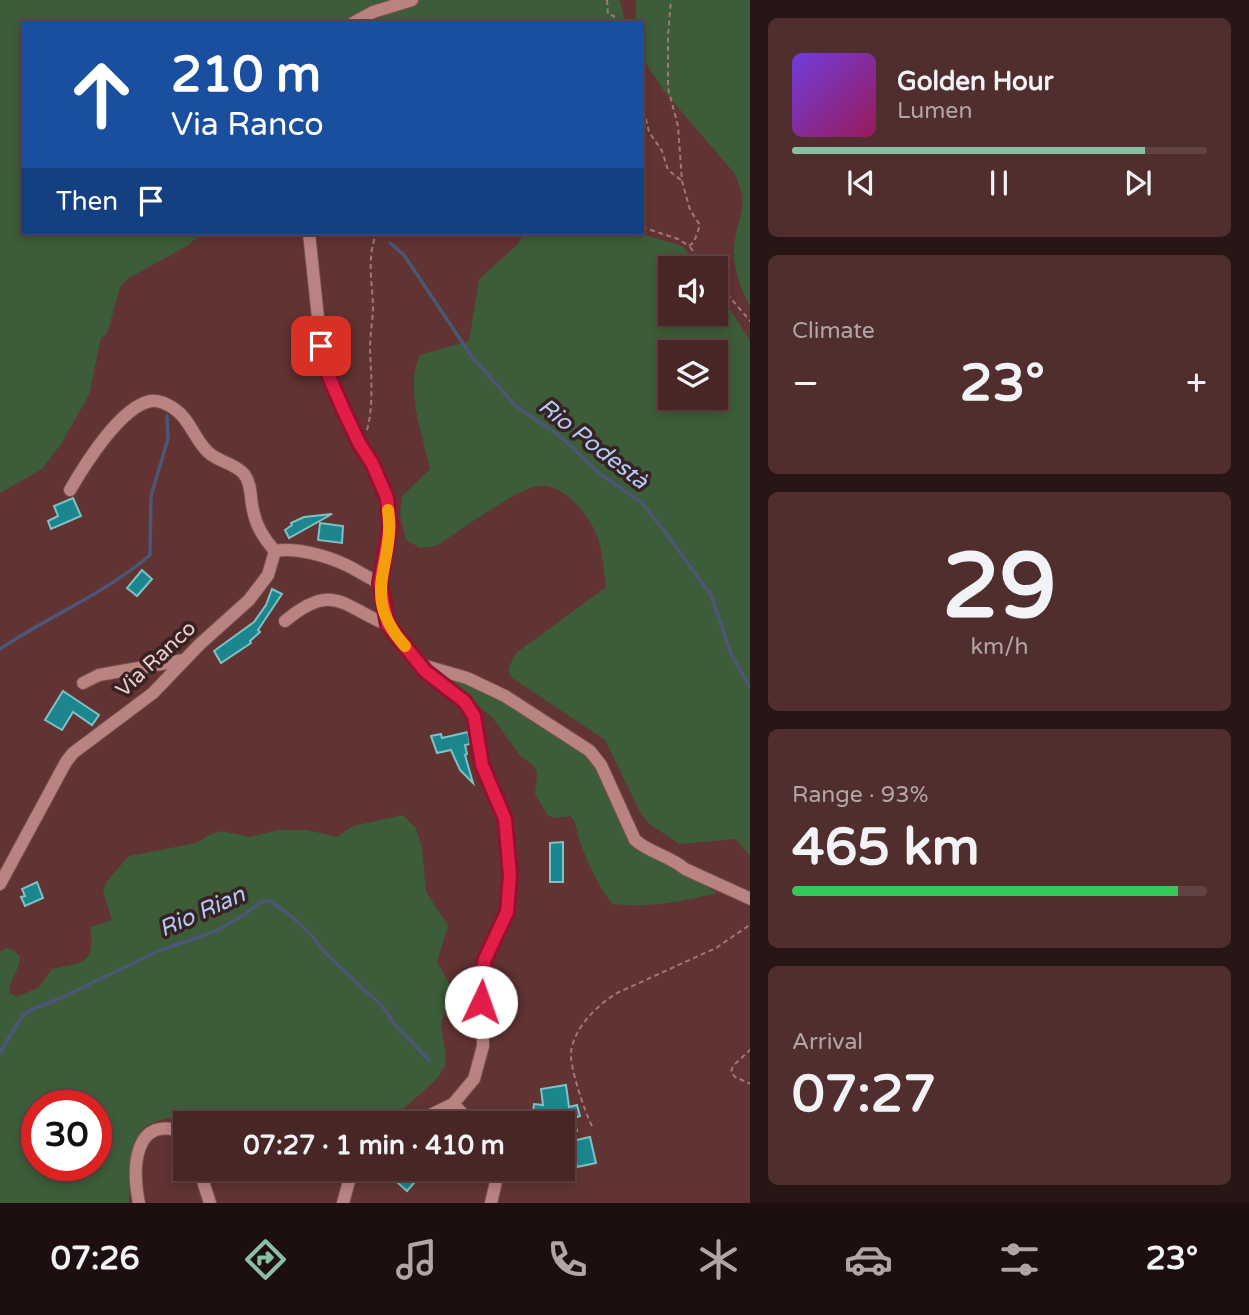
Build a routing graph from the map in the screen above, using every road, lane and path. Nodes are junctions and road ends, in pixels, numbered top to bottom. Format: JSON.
{"nodes":[{"id":1,"x":412,"y":0,"type":"edge"},
{"id":2,"x":607,"y":0,"type":"edge"},
{"id":3,"x":671,"y":0,"type":"edge"},
{"id":4,"x":357,"y":21,"type":"edge"},
{"id":5,"x":615,"y":21,"type":"edge"},
{"id":6,"x":644,"y":111,"type":"edge"},
{"id":7,"x":682,"y":181,"type":"junction"},
{"id":8,"x":644,"y":228,"type":"edge"},
{"id":9,"x":309,"y":235,"type":"edge"},
{"id":10,"x":376,"y":235,"type":"edge"},
{"id":11,"x":689,"y":246,"type":"junction"},
{"id":12,"x":697,"y":256,"type":"edge"},
{"id":13,"x":728,"y":295,"type":"edge"},
{"id":14,"x":750,"y":322,"type":"edge"},
{"id":15,"x":359,"y":443,"type":"junction"},
{"id":16,"x":70,"y":490,"type":"dead end"},
{"id":17,"x":275,"y":551,"type":"junction"},
{"id":18,"x":380,"y":583,"type":"junction"},
{"id":19,"x":285,"y":621,"type":"dead end"},
{"id":20,"x":388,"y":625,"type":"junction"},
{"id":21,"x":184,"y":660,"type":"junction"},
{"id":22,"x":422,"y":665,"type":"junction"},
{"id":23,"x":83,"y":683,"type":"dead end"},
{"id":24,"x":0,"y":884,"type":"edge"},
{"id":25,"x":750,"y":899,"type":"edge"},
{"id":26,"x":750,"y":924,"type":"edge"},
{"id":27,"x":750,"y":1049,"type":"edge"},
{"id":28,"x":750,"y":1084,"type":"edge"},
{"id":29,"x":453,"y":1104,"type":"junction"},
{"id":30,"x":439,"y":1111,"type":"edge"},
{"id":31,"x":460,"y":1111,"type":"edge"},
{"id":32,"x":592,"y":1126,"type":"dead end"},
{"id":33,"x":173,"y":1128,"type":"edge"},
{"id":34,"x":203,"y":1181,"type":"edge"},
{"id":35,"x":349,"y":1181,"type":"edge"},
{"id":36,"x":496,"y":1181,"type":"edge"},
{"id":37,"x":139,"y":1203,"type":"edge"},
{"id":38,"x":210,"y":1203,"type":"edge"},
{"id":39,"x":343,"y":1203,"type":"edge"},
{"id":40,"x":491,"y":1203,"type":"edge"}],
"edges":[{"from":1,"to":4,"type":"street"},
{"from":2,"to":5,"type":"path"},
{"from":3,"to":7,"type":"path"},
{"from":6,"to":7,"type":"path"},
{"from":7,"to":11,"type":"path"},
{"from":8,"to":11,"type":"path"},
{"from":9,"to":15,"type":"street"},
{"from":10,"to":15,"type":"path"},
{"from":11,"to":12,"type":"path"},
{"from":13,"to":14,"type":"path"},
{"from":15,"to":18,"type":"street"},
{"from":16,"to":17,"type":"street"},
{"from":17,"to":18,"type":"street"},
{"from":17,"to":21,"type":"street","name":"Via Ranco"},
{"from":18,"to":20,"type":"street"},
{"from":19,"to":20,"type":"street"},
{"from":20,"to":22,"type":"street"},
{"from":21,"to":23,"type":"street"},
{"from":21,"to":24,"type":"street","name":"Via Ranco"},
{"from":22,"to":25,"type":"street"},
{"from":22,"to":29,"type":"street"},
{"from":26,"to":32,"type":"path"},
{"from":27,"to":28,"type":"path"},
{"from":29,"to":30,"type":"street"},
{"from":29,"to":31,"type":"street"},
{"from":33,"to":37,"type":"street"},
{"from":34,"to":38,"type":"street"},
{"from":35,"to":39,"type":"street"},
{"from":36,"to":40,"type":"street"}]}
